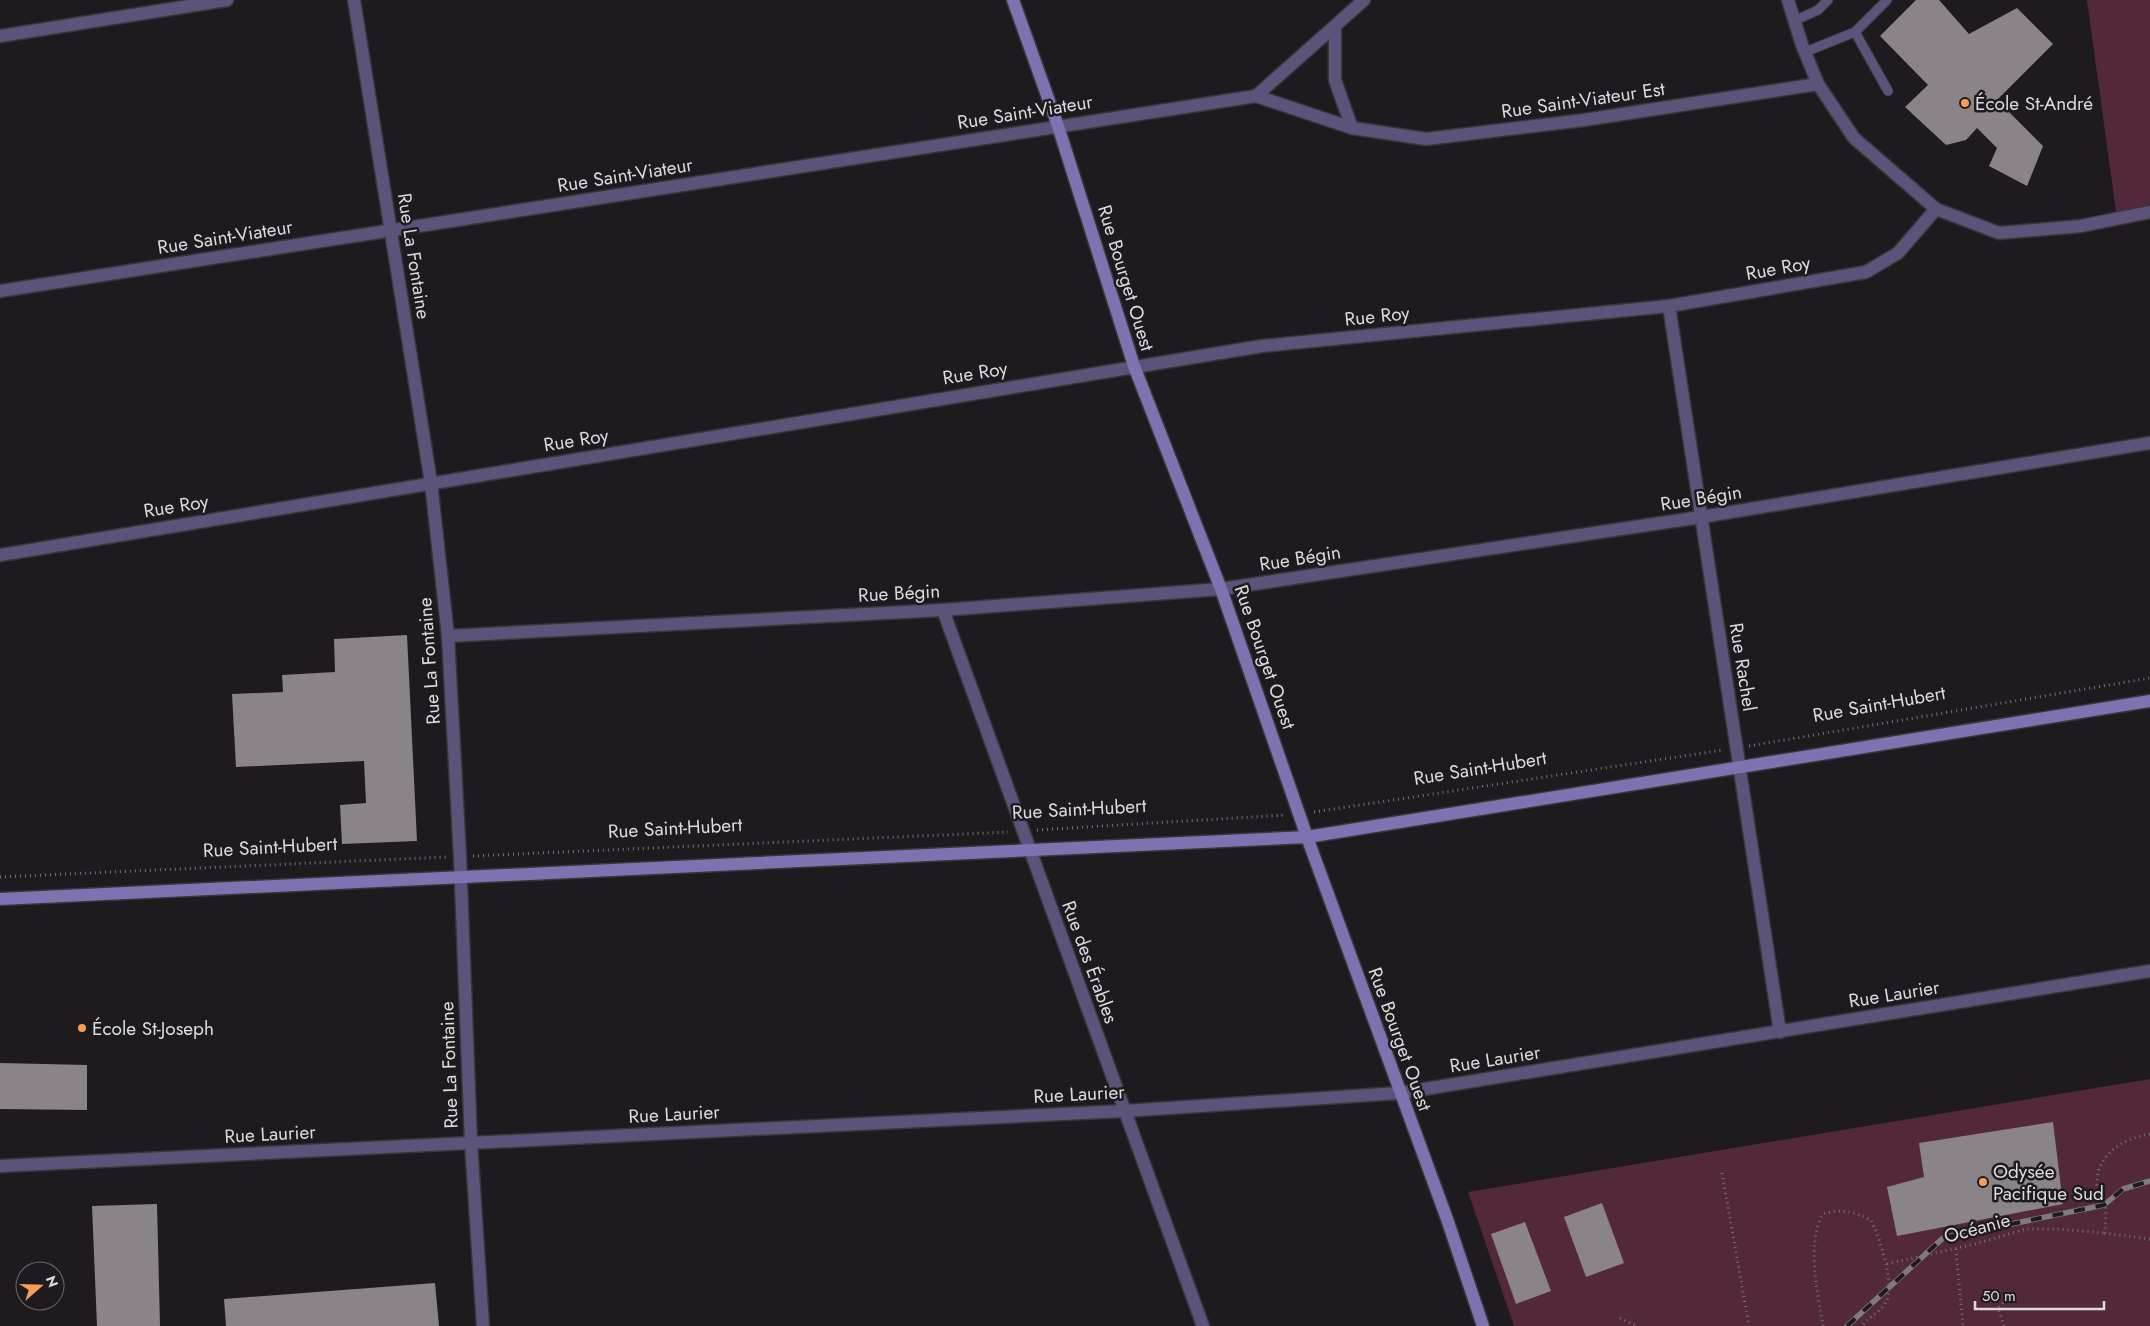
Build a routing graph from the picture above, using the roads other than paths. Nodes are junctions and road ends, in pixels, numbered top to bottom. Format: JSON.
{"nodes":[{"id":1,"x":227,"y":0,"type":"edge"},
{"id":2,"x":354,"y":0,"type":"edge"},
{"id":3,"x":1014,"y":0,"type":"edge"},
{"id":4,"x":1364,"y":0,"type":"edge"},
{"id":5,"x":1788,"y":0,"type":"edge"},
{"id":6,"x":1828,"y":0,"type":"edge"},
{"id":7,"x":1887,"y":0,"type":"edge"},
{"id":8,"x":1794,"y":21,"type":"junction"},
{"id":9,"x":1335,"y":28,"type":"junction"},
{"id":10,"x":1855,"y":32,"type":"junction"},
{"id":11,"x":0,"y":36,"type":"edge"},
{"id":12,"x":1805,"y":52,"type":"junction"},
{"id":13,"x":1818,"y":84,"type":"junction"},
{"id":14,"x":1888,"y":91,"type":"dead end"},
{"id":15,"x":1256,"y":96,"type":"junction"},
{"id":16,"x":1058,"y":126,"type":"junction"},
{"id":17,"x":1352,"y":128,"type":"junction"},
{"id":18,"x":1936,"y":208,"type":"junction"},
{"id":19,"x":2150,"y":212,"type":"edge"},
{"id":20,"x":391,"y":230,"type":"junction"},
{"id":21,"x":0,"y":290,"type":"edge"},
{"id":22,"x":1669,"y":306,"type":"junction"},
{"id":23,"x":1134,"y":366,"type":"junction"},
{"id":24,"x":2150,"y":443,"type":"edge"},
{"id":25,"x":431,"y":483,"type":"junction"},
{"id":26,"x":1701,"y":517,"type":"junction"},
{"id":27,"x":0,"y":555,"type":"edge"},
{"id":28,"x":1221,"y":589,"type":"junction"},
{"id":29,"x":943,"y":610,"type":"junction"},
{"id":30,"x":448,"y":636,"type":"junction"},
{"id":31,"x":2150,"y":701,"type":"edge"},
{"id":32,"x":1740,"y":768,"type":"junction"},
{"id":33,"x":1307,"y":837,"type":"junction"},
{"id":34,"x":1030,"y":851,"type":"junction"},
{"id":35,"x":460,"y":877,"type":"junction"},
{"id":36,"x":0,"y":899,"type":"edge"},
{"id":37,"x":2150,"y":971,"type":"edge"},
{"id":38,"x":1780,"y":1032,"type":"junction"},
{"id":39,"x":1400,"y":1093,"type":"junction"},
{"id":40,"x":1124,"y":1111,"type":"junction"},
{"id":41,"x":471,"y":1143,"type":"junction"},
{"id":42,"x":0,"y":1166,"type":"edge"},
{"id":43,"x":483,"y":1326,"type":"edge"},
{"id":44,"x":1202,"y":1326,"type":"edge"},
{"id":45,"x":1483,"y":1326,"type":"edge"}],
"edges":[{"from":1,"to":11,"type":"street"},
{"from":2,"to":20,"type":"street","name":"Rue La Fontaine"},
{"from":3,"to":16,"type":"street","name":"Rue Bourget Ouest"},
{"from":4,"to":9,"type":"street"},
{"from":5,"to":8,"type":"street"},
{"from":6,"to":8,"type":"lane"},
{"from":7,"to":10,"type":"lane"},
{"from":8,"to":12,"type":"street"},
{"from":9,"to":15,"type":"street"},
{"from":9,"to":17,"type":"street"},
{"from":10,"to":12,"type":"lane"},
{"from":10,"to":14,"type":"lane"},
{"from":12,"to":13,"type":"street"},
{"from":13,"to":17,"type":"street","name":"Rue Saint-Viateur Est"},
{"from":13,"to":18,"type":"street"},
{"from":15,"to":16,"type":"street","name":"Rue Saint-Viateur"},
{"from":15,"to":17,"type":"street","name":"Rue Saint-Viateur Est"},
{"from":16,"to":20,"type":"street","name":"Rue Saint-Viateur"},
{"from":16,"to":23,"type":"street","name":"Rue Bourget Ouest"},
{"from":18,"to":19,"type":"street"},
{"from":18,"to":22,"type":"street","name":"Rue Roy"},
{"from":20,"to":21,"type":"street","name":"Rue Saint-Viateur"},
{"from":20,"to":25,"type":"street","name":"Rue La Fontaine"},
{"from":22,"to":23,"type":"street","name":"Rue Roy"},
{"from":22,"to":26,"type":"street","name":"Rue Rachel"},
{"from":23,"to":25,"type":"street","name":"Rue Roy"},
{"from":23,"to":28,"type":"street","name":"Rue Bourget Ouest"},
{"from":24,"to":26,"type":"street","name":"Rue Bégin"},
{"from":25,"to":27,"type":"street","name":"Rue Roy"},
{"from":25,"to":30,"type":"street","name":"Rue La Fontaine"},
{"from":26,"to":28,"type":"street","name":"Rue Bégin"},
{"from":26,"to":32,"type":"street","name":"Rue Rachel"},
{"from":28,"to":29,"type":"street","name":"Rue Bégin"},
{"from":28,"to":33,"type":"street","name":"Rue Bourget Ouest"},
{"from":29,"to":30,"type":"street","name":"Rue Bégin"},
{"from":29,"to":34,"type":"street","name":"Rue des Érables"},
{"from":30,"to":35,"type":"street","name":"Rue La Fontaine"},
{"from":31,"to":32,"type":"street","name":"Rue Saint-Hubert"},
{"from":32,"to":33,"type":"street","name":"Rue Saint-Hubert"},
{"from":32,"to":38,"type":"street","name":"Rue Rachel"},
{"from":33,"to":34,"type":"street","name":"Rue Saint-Hubert"},
{"from":33,"to":39,"type":"street","name":"Rue Bourget Ouest"},
{"from":34,"to":35,"type":"street","name":"Rue Saint-Hubert"},
{"from":34,"to":40,"type":"street","name":"Rue des Érables"},
{"from":35,"to":36,"type":"street","name":"Rue Saint-Hubert"},
{"from":35,"to":41,"type":"street","name":"Rue La Fontaine"},
{"from":37,"to":38,"type":"street","name":"Rue Laurier"},
{"from":38,"to":39,"type":"street","name":"Rue Laurier"},
{"from":39,"to":40,"type":"street","name":"Rue Laurier"},
{"from":39,"to":45,"type":"street","name":"Rue Bourget Ouest"},
{"from":40,"to":41,"type":"street","name":"Rue Laurier"},
{"from":40,"to":44,"type":"street","name":"Rue des Érables"},
{"from":41,"to":42,"type":"street","name":"Rue Laurier"},
{"from":41,"to":43,"type":"street","name":"Rue La Fontaine"}]}
